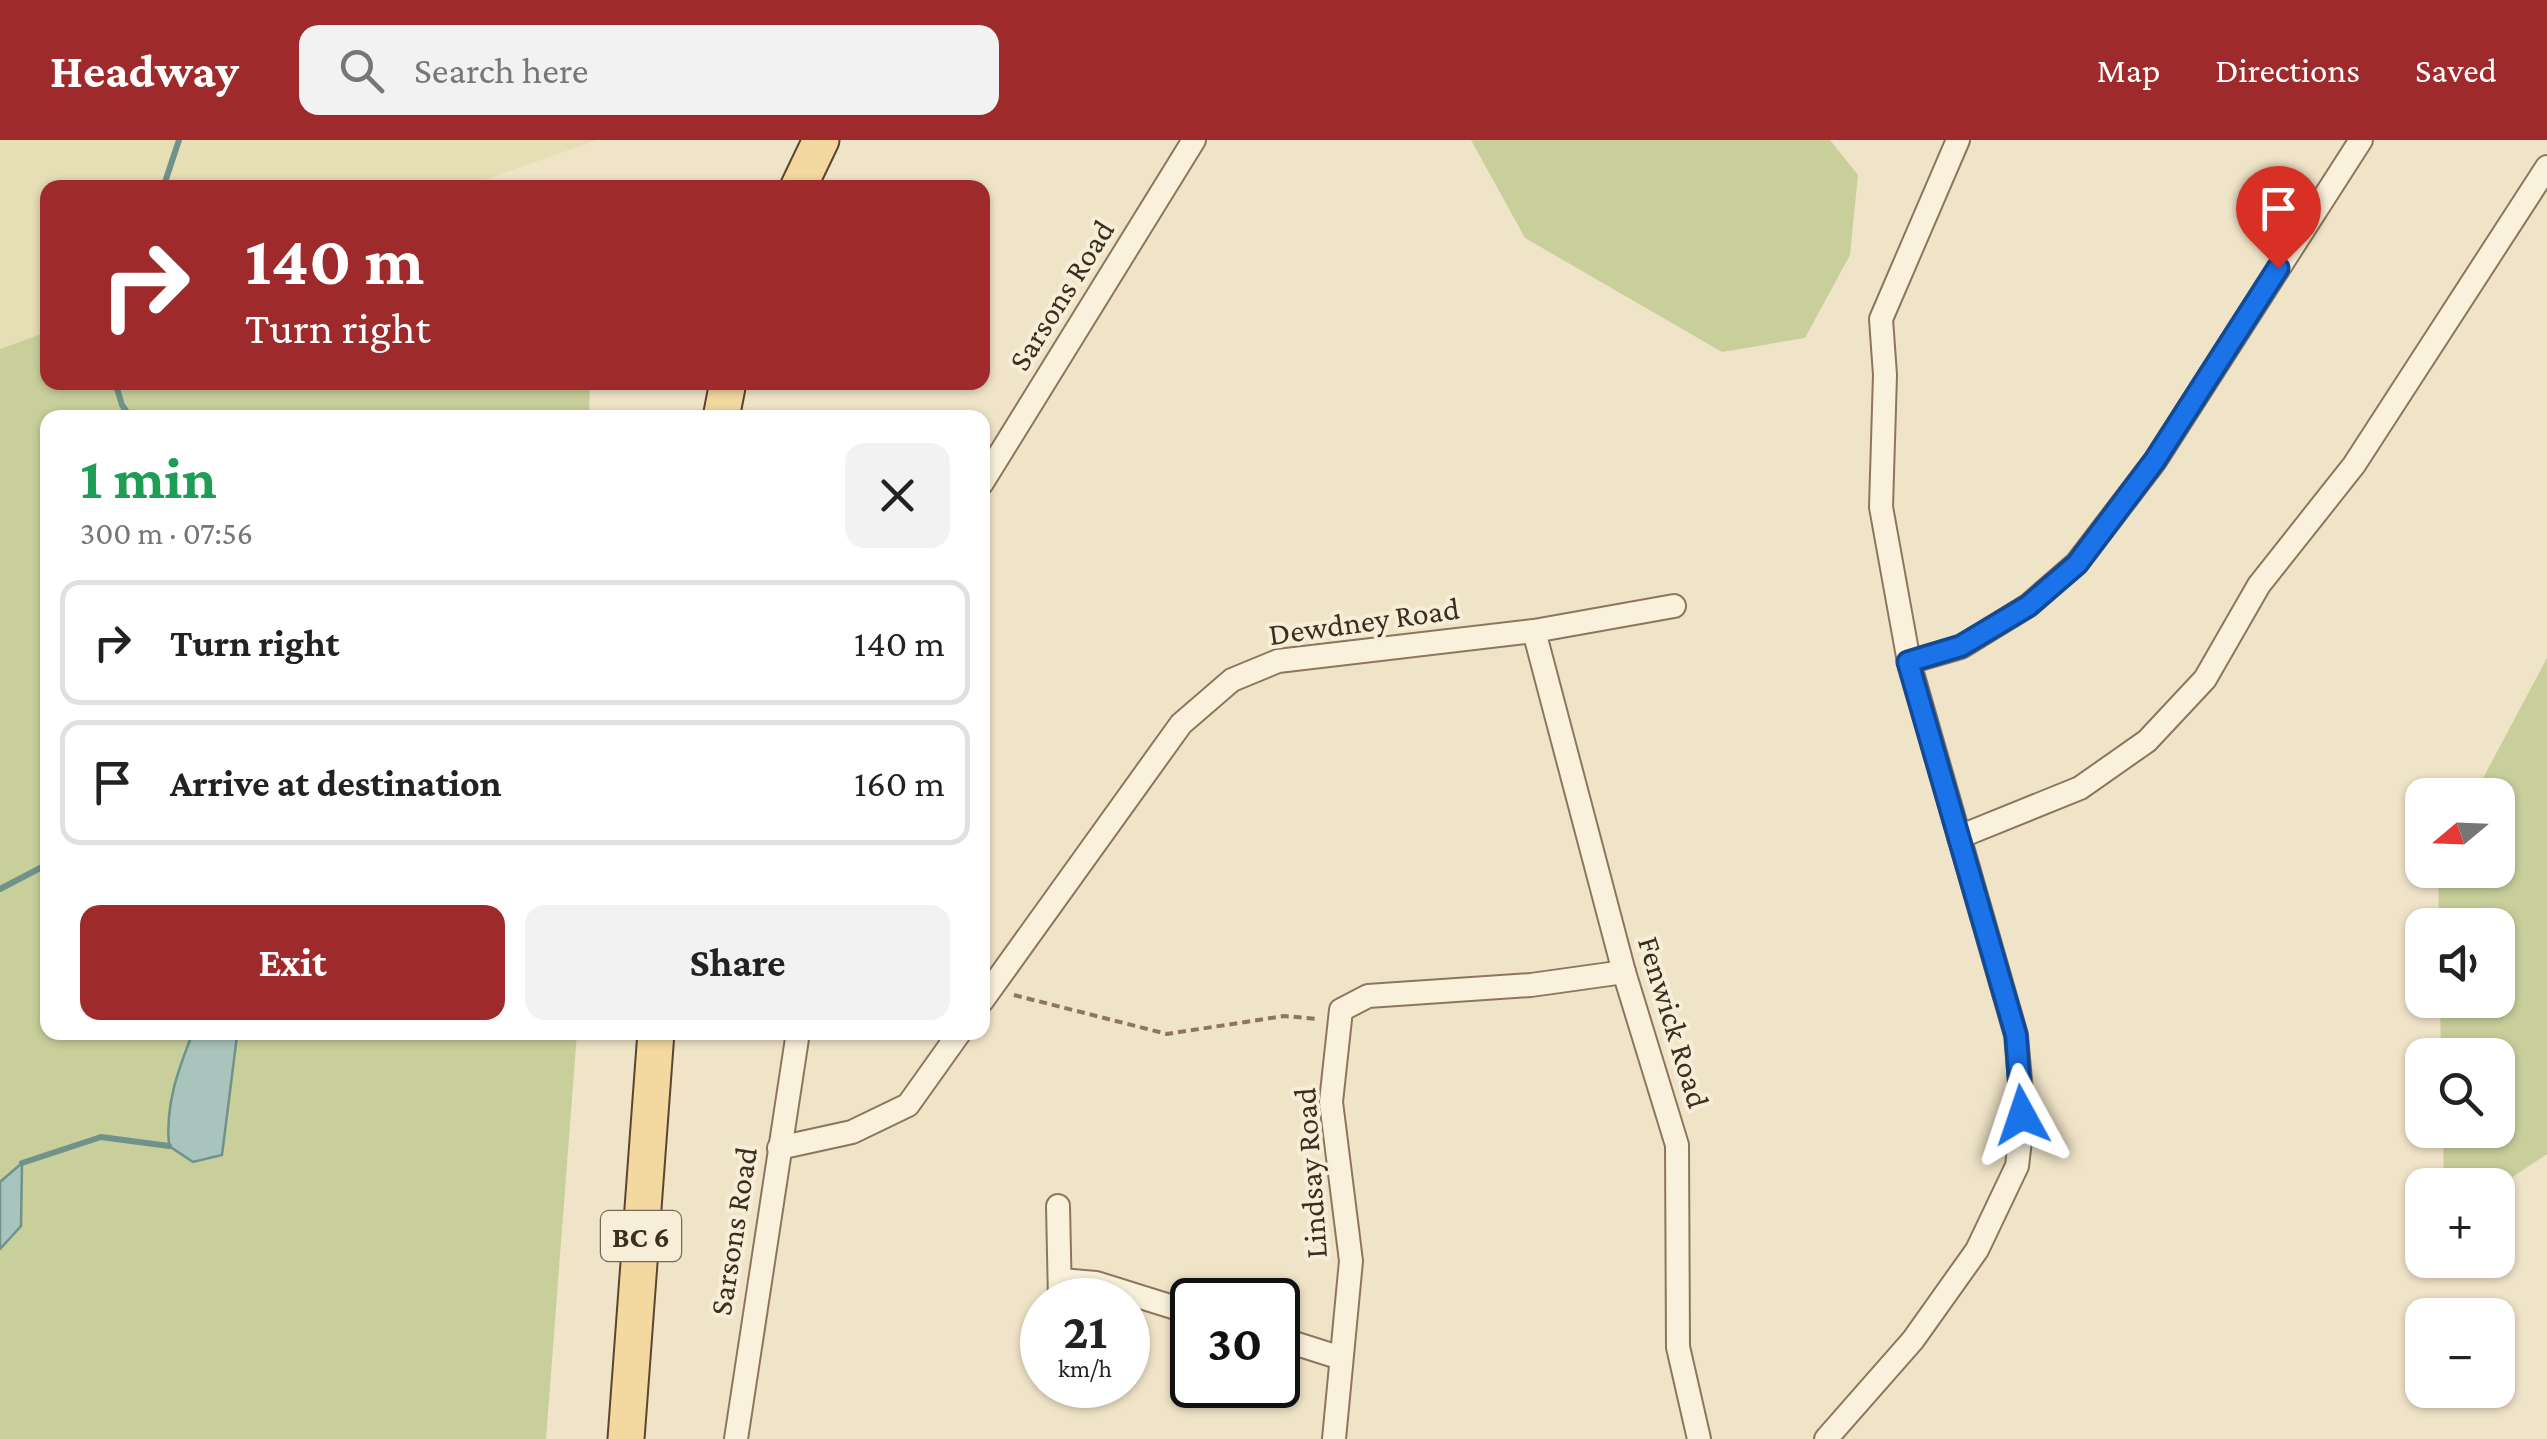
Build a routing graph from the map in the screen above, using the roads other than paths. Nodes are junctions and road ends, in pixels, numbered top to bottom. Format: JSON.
{"nodes":[{"id":1,"x":821,"y":140,"type":"edge"},
{"id":2,"x":1194,"y":140,"type":"edge"},
{"id":3,"x":1958,"y":140,"type":"edge"},
{"id":4,"x":2361,"y":140,"type":"edge"},
{"id":5,"x":2547,"y":166,"type":"edge"},
{"id":6,"x":802,"y":180,"type":"edge"},
{"id":7,"x":990,"y":470,"type":"edge"},
{"id":8,"x":1674,"y":606,"type":"dead end"},
{"id":9,"x":1534,"y":631,"type":"junction"},
{"id":10,"x":1908,"y":662,"type":"junction"},
{"id":11,"x":1959,"y":837,"type":"junction"},
{"id":12,"x":1624,"y":972,"type":"junction"},
{"id":13,"x":990,"y":992,"type":"edge"},
{"id":14,"x":655,"y":1040,"type":"edge"},
{"id":15,"x":797,"y":1040,"type":"edge"},
{"id":16,"x":954,"y":1040,"type":"edge"},
{"id":17,"x":779,"y":1148,"type":"junction"},
{"id":18,"x":1058,"y":1206,"type":"dead end"},
{"id":19,"x":1060,"y":1278,"type":"edge"},
{"id":20,"x":1300,"y":1345,"type":"edge"},
{"id":21,"x":1341,"y":1358,"type":"junction"},
{"id":22,"x":626,"y":1439,"type":"edge"},
{"id":23,"x":736,"y":1439,"type":"edge"},
{"id":24,"x":1334,"y":1439,"type":"edge"},
{"id":25,"x":1698,"y":1439,"type":"edge"},
{"id":26,"x":1826,"y":1439,"type":"edge"}],
"edges":[{"from":1,"to":6,"type":"main road"},
{"from":2,"to":7,"type":"street","name":"Sarsons Road"},
{"from":3,"to":10,"type":"street"},
{"from":4,"to":10,"type":"street"},
{"from":5,"to":11,"type":"street"},
{"from":8,"to":9,"type":"street","name":"Dewdney Road"},
{"from":9,"to":12,"type":"street","name":"Fenwick Road"},
{"from":9,"to":13,"type":"street","name":"Dewdney Road"},
{"from":10,"to":11,"type":"street"},
{"from":11,"to":26,"type":"street"},
{"from":12,"to":21,"type":"street","name":"Lindsay Road"},
{"from":12,"to":25,"type":"street","name":"Fenwick Road"},
{"from":14,"to":22,"type":"main road","number":"BC 6"},
{"from":15,"to":17,"type":"street","name":"Sarsons Road"},
{"from":16,"to":17,"type":"street"},
{"from":17,"to":23,"type":"street","name":"Sarsons Road"},
{"from":18,"to":19,"type":"street"},
{"from":20,"to":21,"type":"street"},
{"from":21,"to":24,"type":"street","name":"Lindsay Road"}]}
